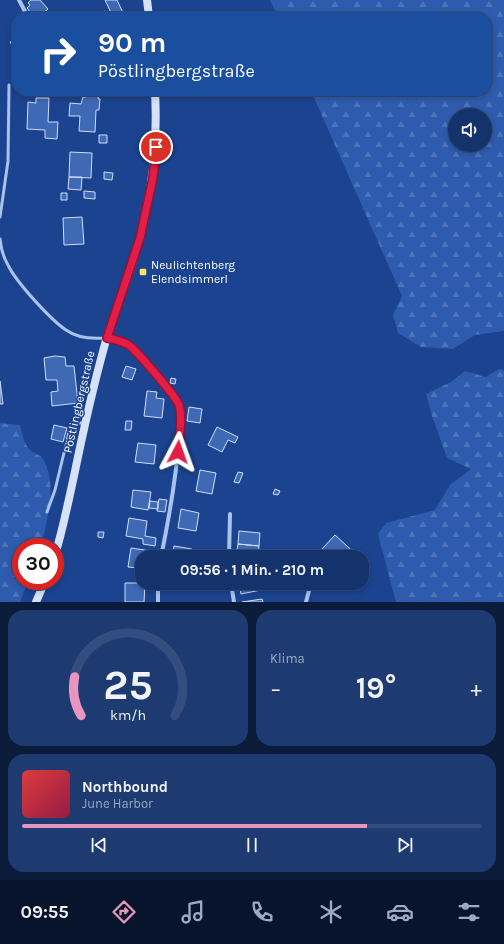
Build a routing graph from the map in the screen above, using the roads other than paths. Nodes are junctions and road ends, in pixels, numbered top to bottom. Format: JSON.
{"nodes":[{"id":1,"x":19,"y":0,"type":"edge"},
{"id":2,"x":147,"y":0,"type":"edge"},
{"id":3,"x":25,"y":12,"type":"edge"},
{"id":4,"x":148,"y":12,"type":"edge"},
{"id":5,"x":9,"y":85,"type":"dead end"},
{"id":6,"x":155,"y":96,"type":"edge"},
{"id":7,"x":0,"y":217,"type":"edge"},
{"id":8,"x":0,"y":239,"type":"edge"},
{"id":9,"x":107,"y":338,"type":"junction"},
{"id":10,"x":85,"y":423,"type":"junction"},
{"id":11,"x":47,"y":512,"type":"dead end"},
{"id":12,"x":230,"y":514,"type":"dead end"},
{"id":13,"x":60,"y":538,"type":"edge"},
{"id":14,"x":162,"y":550,"type":"edge"},
{"id":15,"x":229,"y":550,"type":"edge"},
{"id":16,"x":41,"y":590,"type":"edge"},
{"id":17,"x":158,"y":590,"type":"edge"},
{"id":18,"x":232,"y":590,"type":"edge"},
{"id":19,"x":309,"y":590,"type":"edge"},
{"id":20,"x":36,"y":602,"type":"edge"},
{"id":21,"x":158,"y":602,"type":"edge"},
{"id":22,"x":234,"y":602,"type":"edge"},
{"id":23,"x":306,"y":602,"type":"edge"}],
"edges":[{"from":1,"to":3,"type":"street"},
{"from":2,"to":4,"type":"main road"},
{"from":5,"to":7,"type":"lane"},
{"from":6,"to":9,"type":"main road","name":"Pöstlingbergstraße"},
{"from":8,"to":9,"type":"lane"},
{"from":9,"to":10,"type":"main road","name":"Pöstlingbergstraße"},
{"from":9,"to":14,"type":"street"},
{"from":10,"to":11,"type":"lane"},
{"from":10,"to":13,"type":"main road","name":"Pöstlingbergstraße"},
{"from":12,"to":15,"type":"street"},
{"from":16,"to":20,"type":"main road"},
{"from":17,"to":21,"type":"street"},
{"from":18,"to":22,"type":"street"},
{"from":19,"to":23,"type":"street"}]}
